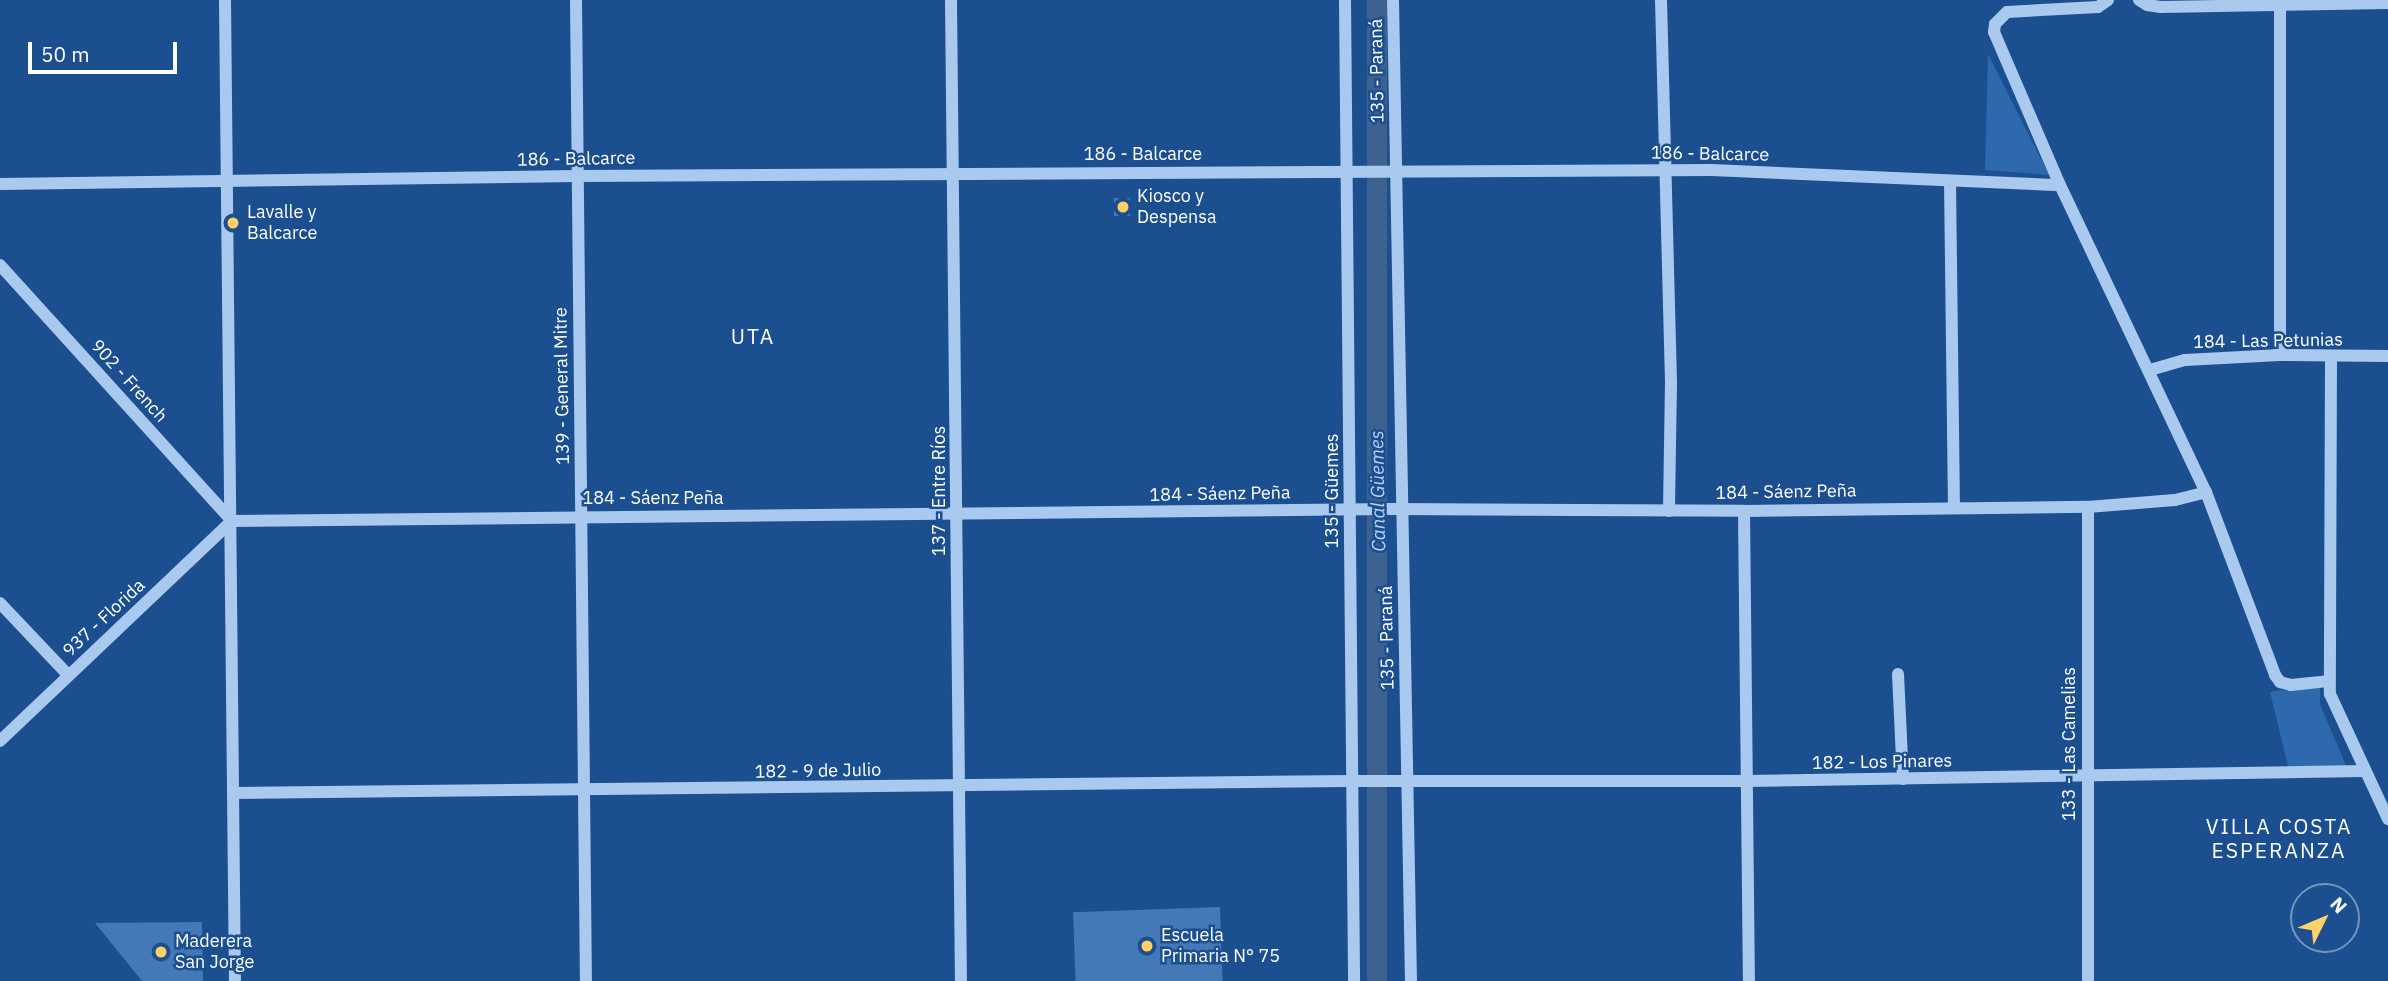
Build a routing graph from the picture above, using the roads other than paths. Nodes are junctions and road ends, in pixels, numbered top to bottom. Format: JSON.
{"nodes":[{"id":1,"x":225,"y":0,"type":"edge"},
{"id":2,"x":576,"y":0,"type":"edge"},
{"id":3,"x":951,"y":0,"type":"edge"},
{"id":4,"x":1345,"y":0,"type":"edge"},
{"id":5,"x":1393,"y":0,"type":"edge"},
{"id":6,"x":1661,"y":0,"type":"edge"},
{"id":7,"x":2108,"y":0,"type":"edge"},
{"id":8,"x":2139,"y":0,"type":"edge"},
{"id":9,"x":2388,"y":3,"type":"edge"},
{"id":10,"x":2280,"y":6,"type":"junction"},
{"id":11,"x":1352,"y":170,"type":"junction"},
{"id":12,"x":1392,"y":170,"type":"junction"},
{"id":13,"x":1667,"y":170,"type":"junction"},
{"id":14,"x":954,"y":173,"type":"junction"},
{"id":15,"x":576,"y":176,"type":"junction"},
{"id":16,"x":225,"y":180,"type":"junction"},
{"id":17,"x":1950,"y":181,"type":"junction"},
{"id":18,"x":0,"y":184,"type":"edge"},
{"id":19,"x":2060,"y":185,"type":"junction"},
{"id":20,"x":0,"y":265,"type":"edge"},
{"id":21,"x":2280,"y":355,"type":"junction"},
{"id":22,"x":2331,"y":356,"type":"junction"},
{"id":23,"x":2388,"y":356,"type":"edge"},
{"id":24,"x":2150,"y":370,"type":"junction"},
{"id":25,"x":2206,"y":492,"type":"junction"},
{"id":26,"x":1954,"y":507,"type":"junction"},
{"id":27,"x":2088,"y":507,"type":"junction"},
{"id":28,"x":1350,"y":510,"type":"junction"},
{"id":29,"x":1397,"y":510,"type":"junction"},
{"id":30,"x":1669,"y":511,"type":"junction"},
{"id":31,"x":1744,"y":512,"type":"junction"},
{"id":32,"x":957,"y":514,"type":"junction"},
{"id":33,"x":581,"y":516,"type":"junction"},
{"id":34,"x":232,"y":521,"type":"junction"},
{"id":35,"x":0,"y":603,"type":"edge"},
{"id":36,"x":1898,"y":674,"type":"dead end"},
{"id":37,"x":68,"y":676,"type":"junction"},
{"id":38,"x":2328,"y":681,"type":"junction"},
{"id":39,"x":0,"y":741,"type":"edge"},
{"id":40,"x":2364,"y":771,"type":"junction"},
{"id":41,"x":2086,"y":775,"type":"junction"},
{"id":42,"x":1903,"y":779,"type":"junction"},
{"id":43,"x":1356,"y":781,"type":"junction"},
{"id":44,"x":1746,"y":781,"type":"junction"},
{"id":45,"x":1404,"y":782,"type":"junction"},
{"id":46,"x":959,"y":788,"type":"junction"},
{"id":47,"x":582,"y":791,"type":"junction"},
{"id":48,"x":235,"y":793,"type":"junction"},
{"id":49,"x":2388,"y":819,"type":"edge"},
{"id":50,"x":236,"y":981,"type":"edge"},
{"id":51,"x":586,"y":981,"type":"edge"},
{"id":52,"x":961,"y":981,"type":"edge"},
{"id":53,"x":1354,"y":981,"type":"edge"},
{"id":54,"x":1412,"y":981,"type":"edge"},
{"id":55,"x":1749,"y":981,"type":"edge"},
{"id":56,"x":2088,"y":981,"type":"edge"}],
"edges":[{"from":1,"to":16,"type":"street"},
{"from":2,"to":15,"type":"street","name":"139 - General Mitre"},
{"from":3,"to":14,"type":"street","name":"137 - Entre Ríos"},
{"from":4,"to":11,"type":"street","name":"135 - Güemes"},
{"from":5,"to":12,"type":"street","name":"135 - Paraná"},
{"from":6,"to":13,"type":"street"},
{"from":7,"to":19,"type":"street"},
{"from":8,"to":10,"type":"street"},
{"from":9,"to":10,"type":"street"},
{"from":10,"to":21,"type":"street"},
{"from":11,"to":12,"type":"street","name":"186 - Balcarce"},
{"from":11,"to":14,"type":"street","name":"186 - Balcarce"},
{"from":11,"to":28,"type":"street","name":"135 - Güemes"},
{"from":12,"to":13,"type":"street","name":"186 - Balcarce"},
{"from":12,"to":29,"type":"street","name":"135 - Paraná"},
{"from":13,"to":17,"type":"street","name":"186 - Balcarce"},
{"from":13,"to":30,"type":"street"},
{"from":14,"to":15,"type":"street","name":"186 - Balcarce"},
{"from":14,"to":32,"type":"street","name":"137 - Entre Ríos"},
{"from":15,"to":16,"type":"street","name":"186 - Balcarce"},
{"from":15,"to":33,"type":"street","name":"139 - General Mitre"},
{"from":16,"to":18,"type":"street","name":"186 - Balcarce"},
{"from":16,"to":34,"type":"street"},
{"from":17,"to":19,"type":"street","name":"186 - Balcarce"},
{"from":17,"to":26,"type":"street"},
{"from":19,"to":24,"type":"street"},
{"from":20,"to":34,"type":"street","name":"902 - French"},
{"from":21,"to":22,"type":"street","name":"184 - Las Petunias"},
{"from":21,"to":24,"type":"street","name":"184 - Las Petunias"},
{"from":22,"to":23,"type":"street","name":"184 - Las Petunias"},
{"from":22,"to":38,"type":"street"},
{"from":24,"to":25,"type":"street"},
{"from":25,"to":27,"type":"street","name":"184 - Sáenz Peña"},
{"from":25,"to":38,"type":"street"},
{"from":26,"to":27,"type":"street","name":"184 - Sáenz Peña"},
{"from":26,"to":31,"type":"street","name":"184 - Sáenz Peña"},
{"from":27,"to":41,"type":"street","name":"133 - Las Camelias"},
{"from":28,"to":29,"type":"street","name":"184 - Sáenz Peña"},
{"from":28,"to":32,"type":"street","name":"184 - Sáenz Peña"},
{"from":28,"to":43,"type":"street","name":"135 - Güemes"},
{"from":29,"to":30,"type":"street","name":"184 - Sáenz Peña"},
{"from":29,"to":45,"type":"street","name":"135 - Paraná"},
{"from":30,"to":31,"type":"street","name":"184 - Sáenz Peña"},
{"from":31,"to":44,"type":"street"},
{"from":32,"to":33,"type":"street","name":"184 - Sáenz Peña"},
{"from":32,"to":46,"type":"street","name":"137 - Entre Ríos"},
{"from":33,"to":34,"type":"street","name":"184 - Sáenz Peña"},
{"from":33,"to":47,"type":"street","name":"139 - General Mitre"},
{"from":34,"to":37,"type":"street","name":"937 - Florida"},
{"from":34,"to":48,"type":"street"},
{"from":35,"to":37,"type":"street"},
{"from":36,"to":42,"type":"street"},
{"from":37,"to":39,"type":"street","name":"937 - Florida"},
{"from":38,"to":40,"type":"street"},
{"from":40,"to":41,"type":"street","name":"182 - Los Pinares"},
{"from":40,"to":49,"type":"street"},
{"from":41,"to":42,"type":"street","name":"182 - Los Pinares"},
{"from":41,"to":56,"type":"street","name":"133 - Las Camelias"},
{"from":42,"to":44,"type":"street","name":"182 - Los Pinares"},
{"from":43,"to":45,"type":"street","name":"182 - 9 de Julio"},
{"from":43,"to":46,"type":"street","name":"182 - 9 de Julio"},
{"from":43,"to":53,"type":"street","name":"135 - Güemes"},
{"from":44,"to":45,"type":"street","name":"182 - Los Pinares"},
{"from":44,"to":55,"type":"street"},
{"from":45,"to":54,"type":"street","name":"135 - Paraná"},
{"from":46,"to":47,"type":"street","name":"182 - 9 de Julio"},
{"from":46,"to":52,"type":"street","name":"137 - Entre Ríos"},
{"from":47,"to":48,"type":"street","name":"182 - 9 de Julio"},
{"from":47,"to":51,"type":"street","name":"139 - General Mitre"},
{"from":48,"to":50,"type":"street"}]}
